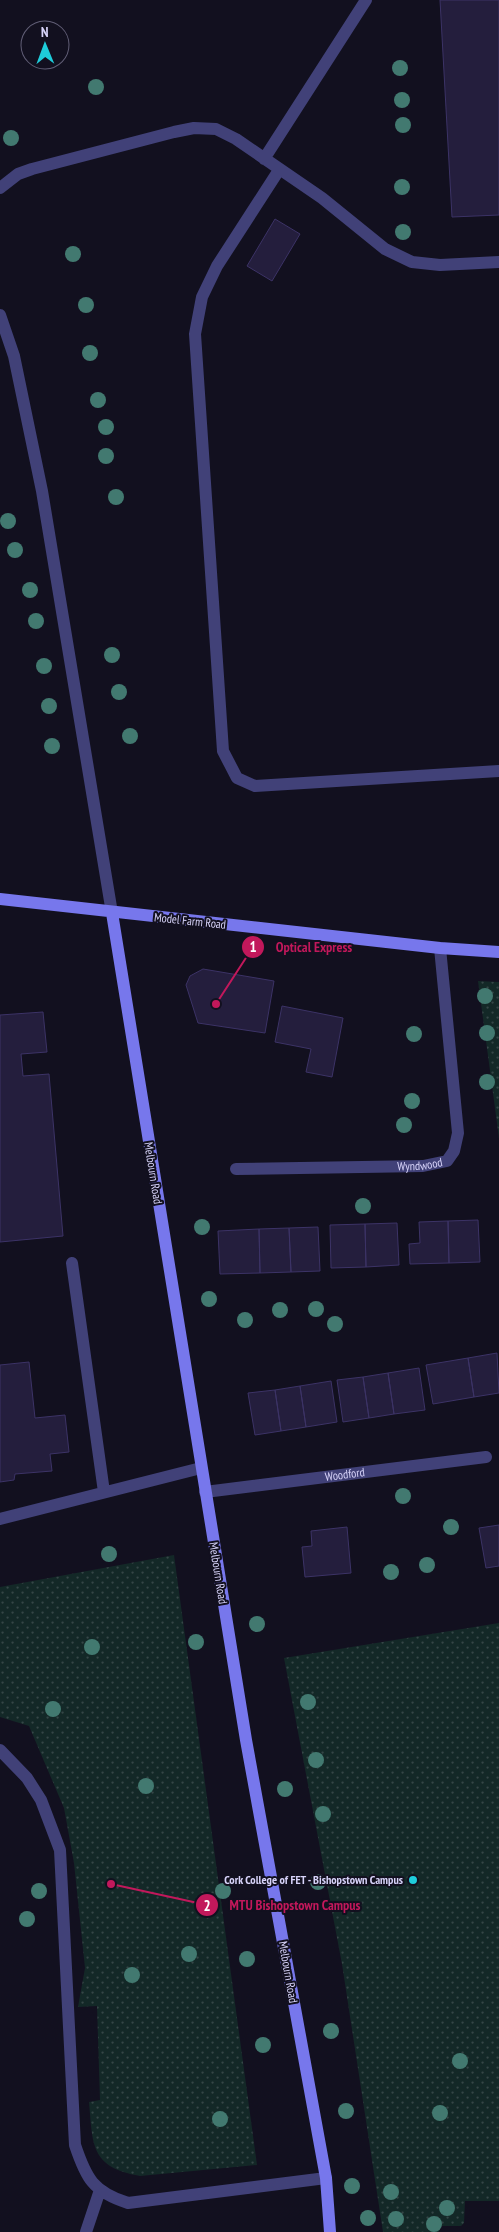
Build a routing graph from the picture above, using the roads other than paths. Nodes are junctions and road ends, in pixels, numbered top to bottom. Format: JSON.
{"nodes":[{"id":1,"x":366,"y":0,"type":"edge"},
{"id":2,"x":264,"y":159,"type":"junction"},
{"id":3,"x":279,"y":170,"type":"junction"},
{"id":4,"x":0,"y":188,"type":"edge"},
{"id":5,"x":499,"y":262,"type":"edge"},
{"id":6,"x":0,"y":315,"type":"edge"},
{"id":7,"x":499,"y":771,"type":"edge"},
{"id":8,"x":0,"y":899,"type":"edge"},
{"id":9,"x":112,"y":913,"type":"junction"},
{"id":10,"x":440,"y":948,"type":"junction"},
{"id":11,"x":499,"y":952,"type":"edge"},
{"id":12,"x":236,"y":1170,"type":"dead end"},
{"id":13,"x":72,"y":1263,"type":"dead end"},
{"id":14,"x":486,"y":1456,"type":"dead end"},
{"id":15,"x":201,"y":1468,"type":"junction"},
{"id":16,"x":104,"y":1492,"type":"junction"},
{"id":17,"x":205,"y":1492,"type":"junction"},
{"id":18,"x":0,"y":1519,"type":"edge"},
{"id":19,"x":0,"y":1750,"type":"edge"},
{"id":20,"x":326,"y":2178,"type":"junction"},
{"id":21,"x":100,"y":2190,"type":"junction"},
{"id":22,"x":86,"y":2232,"type":"edge"},
{"id":23,"x":330,"y":2232,"type":"edge"}],
"edges":[{"from":1,"to":2,"type":"street"},
{"from":2,"to":3,"type":"street"},
{"from":2,"to":4,"type":"street"},
{"from":3,"to":5,"type":"street"},
{"from":3,"to":7,"type":"street"},
{"from":6,"to":9,"type":"street"},
{"from":8,"to":9,"type":"street","name":"Model Farm Road"},
{"from":9,"to":10,"type":"street","name":"Model Farm Road"},
{"from":9,"to":15,"type":"street","name":"Melbourn Road"},
{"from":10,"to":11,"type":"street","name":"Model Farm Road"},
{"from":10,"to":12,"type":"street","name":"Wyndwood"},
{"from":13,"to":16,"type":"street"},
{"from":14,"to":17,"type":"street","name":"Woodford"},
{"from":15,"to":16,"type":"street"},
{"from":15,"to":17,"type":"street","name":"Melbourn Road"},
{"from":16,"to":18,"type":"street"},
{"from":17,"to":20,"type":"street","name":"Melbourn Road"},
{"from":19,"to":21,"type":"street"},
{"from":20,"to":21,"type":"street"},
{"from":20,"to":23,"type":"street","name":"Melbourn Road"},
{"from":21,"to":22,"type":"street"}]}
